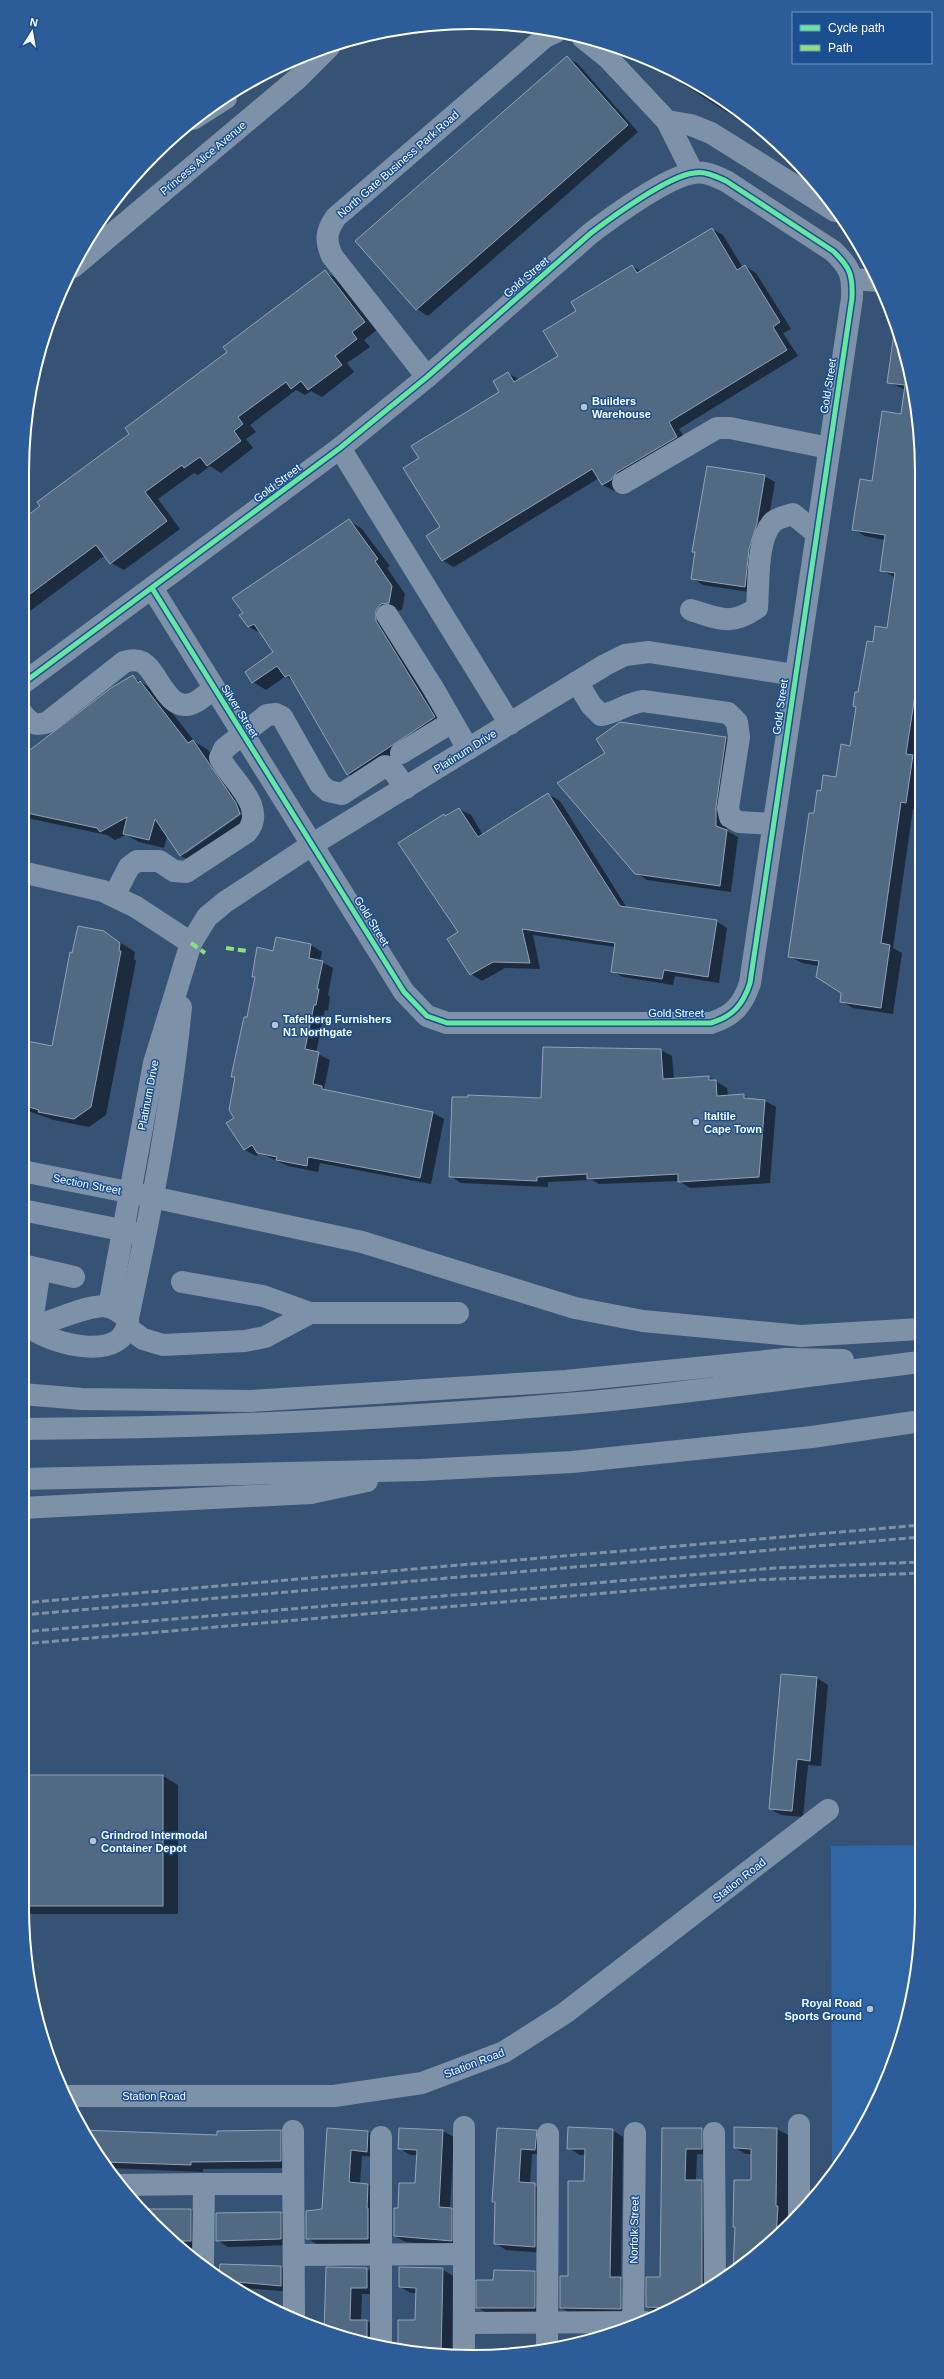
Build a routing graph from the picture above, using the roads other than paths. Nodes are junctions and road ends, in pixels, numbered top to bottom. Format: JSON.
{"nodes":[{"id":1,"x":547,"y":36,"type":"edge"},
{"id":2,"x":614,"y":53,"type":"edge"},
{"id":3,"x":319,"y":57,"type":"edge"},
{"id":4,"x":222,"y":107,"type":"edge"},
{"id":5,"x":667,"y":121,"type":"junction"},
{"id":6,"x":239,"y":128,"type":"junction"},
{"id":7,"x":693,"y":172,"type":"junction"},
{"id":8,"x":827,"y":207,"type":"edge"},
{"id":9,"x":84,"y":258,"type":"edge"},
{"id":10,"x":853,"y":280,"type":"junction"},
{"id":11,"x":871,"y":281,"type":"edge"},
{"id":12,"x":427,"y":377,"type":"junction"},
{"id":13,"x":340,"y":448,"type":"junction"},
{"id":14,"x":829,"y":448,"type":"junction"},
{"id":15,"x":623,"y":483,"type":"dead end"},
{"id":16,"x":816,"y":533,"type":"junction"},
{"id":17,"x":152,"y":588,"type":"junction"},
{"id":18,"x":691,"y":610,"type":"dead end"},
{"id":19,"x":387,"y":615,"type":"dead end"},
{"id":20,"x":795,"y":675,"type":"junction"},
{"id":21,"x":29,"y":679,"type":"edge"},
{"id":22,"x":577,"y":682,"type":"junction"},
{"id":23,"x":214,"y":689,"type":"junction"},
{"id":24,"x":29,"y":722,"type":"edge"},
{"id":25,"x":452,"y":722,"type":"junction"},
{"id":26,"x":510,"y":724,"type":"junction"},
{"id":27,"x":243,"y":735,"type":"junction"},
{"id":28,"x":468,"y":750,"type":"junction"},
{"id":29,"x":401,"y":753,"type":"dead end"},
{"id":30,"x":406,"y":788,"type":"junction"},
{"id":31,"x":773,"y":824,"type":"junction"},
{"id":32,"x":313,"y":844,"type":"junction"},
{"id":33,"x":29,"y":874,"type":"edge"},
{"id":34,"x":114,"y":896,"type":"junction"},
{"id":35,"x":191,"y":943,"type":"junction"},
{"id":36,"x":185,"y":964,"type":"junction"},
{"id":37,"x":29,"y":1172,"type":"edge"},
{"id":38,"x":129,"y":1192,"type":"junction"},
{"id":39,"x":152,"y":1197,"type":"junction"},
{"id":40,"x":29,"y":1211,"type":"edge"},
{"id":41,"x":122,"y":1230,"type":"junction"},
{"id":42,"x":146,"y":1235,"type":"junction"},
{"id":43,"x":31,"y":1267,"type":"edge"},
{"id":44,"x":74,"y":1277,"type":"dead end"},
{"id":45,"x":182,"y":1282,"type":"dead end"},
{"id":46,"x":29,"y":1291,"type":"edge"},
{"id":47,"x":109,"y":1307,"type":"junction"},
{"id":48,"x":310,"y":1313,"type":"junction"},
{"id":49,"x":458,"y":1313,"type":"dead end"},
{"id":50,"x":128,"y":1323,"type":"junction"},
{"id":51,"x":29,"y":1327,"type":"edge"},
{"id":52,"x":915,"y":1329,"type":"edge"},
{"id":53,"x":29,"y":1330,"type":"edge"},
{"id":54,"x":915,"y":1361,"type":"edge"},
{"id":55,"x":915,"y":1362,"type":"edge"},
{"id":56,"x":29,"y":1395,"type":"edge"},
{"id":57,"x":915,"y":1422,"type":"edge"},
{"id":58,"x":29,"y":1429,"type":"edge"},
{"id":59,"x":421,"y":1470,"type":"junction"},
{"id":60,"x":29,"y":1479,"type":"edge"},
{"id":61,"x":29,"y":1508,"type":"edge"},
{"id":62,"x":828,"y":1810,"type":"dead end"},
{"id":63,"x":72,"y":2096,"type":"edge"},
{"id":64,"x":799,"y":2125,"type":"dead end"},
{"id":65,"x":464,"y":2127,"type":"dead end"},
{"id":66,"x":293,"y":2131,"type":"dead end"},
{"id":67,"x":636,"y":2133,"type":"dead end"},
{"id":68,"x":714,"y":2133,"type":"dead end"},
{"id":69,"x":548,"y":2134,"type":"dead end"},
{"id":70,"x":381,"y":2137,"type":"dead end"},
{"id":71,"x":204,"y":2184,"type":"junction"},
{"id":72,"x":281,"y":2184,"type":"dead end"},
{"id":73,"x":127,"y":2185,"type":"edge"},
{"id":74,"x":799,"y":2205,"type":"edge"},
{"id":75,"x":464,"y":2254,"type":"junction"},
{"id":76,"x":294,"y":2255,"type":"junction"},
{"id":77,"x":381,"y":2255,"type":"junction"},
{"id":78,"x":203,"y":2259,"type":"edge"},
{"id":79,"x":715,"y":2277,"type":"edge"},
{"id":80,"x":294,"y":2312,"type":"edge"},
{"id":81,"x":637,"y":2318,"type":"edge"},
{"id":82,"x":464,"y":2323,"type":"junction"},
{"id":83,"x":547,"y":2323,"type":"junction"},
{"id":84,"x":622,"y":2323,"type":"edge"},
{"id":85,"x":381,"y":2340,"type":"edge"},
{"id":86,"x":547,"y":2343,"type":"edge"},
{"id":87,"x":464,"y":2350,"type":"edge"}],
"edges":[{"from":1,"to":12,"type":"street","name":"North Gate Business Park Road"},
{"from":2,"to":5,"type":"street"},
{"from":3,"to":6,"type":"street","name":"Princess Alice Avenue"},
{"from":4,"to":6,"type":"street"},
{"from":5,"to":7,"type":"street"},
{"from":5,"to":8,"type":"street"},
{"from":6,"to":9,"type":"street","name":"Princess Alice Avenue"},
{"from":7,"to":10,"type":"street","name":"Gold Street"},
{"from":7,"to":12,"type":"street","name":"Gold Street"},
{"from":10,"to":11,"type":"street"},
{"from":10,"to":14,"type":"street","name":"Gold Street"},
{"from":12,"to":13,"type":"street","name":"Gold Street"},
{"from":13,"to":17,"type":"street","name":"Gold Street"},
{"from":13,"to":26,"type":"street"},
{"from":14,"to":15,"type":"street"},
{"from":14,"to":16,"type":"street","name":"Gold Street"},
{"from":16,"to":18,"type":"street"},
{"from":16,"to":20,"type":"street","name":"Gold Street"},
{"from":17,"to":21,"type":"street","name":"Gold Street"},
{"from":17,"to":23,"type":"street","name":"Silver Street"},
{"from":19,"to":25,"type":"street"},
{"from":20,"to":22,"type":"street","name":"Platinum Drive"},
{"from":20,"to":31,"type":"street","name":"Gold Street"},
{"from":22,"to":26,"type":"street","name":"Platinum Drive"},
{"from":22,"to":31,"type":"street"},
{"from":23,"to":24,"type":"street"},
{"from":23,"to":27,"type":"street","name":"Silver Street"},
{"from":25,"to":28,"type":"street"},
{"from":25,"to":29,"type":"street"},
{"from":26,"to":28,"type":"street","name":"Platinum Drive"},
{"from":27,"to":30,"type":"street"},
{"from":27,"to":32,"type":"street","name":"Silver Street"},
{"from":27,"to":34,"type":"street"},
{"from":28,"to":30,"type":"street","name":"Platinum Drive"},
{"from":30,"to":32,"type":"street","name":"Platinum Drive"},
{"from":31,"to":32,"type":"street","name":"Gold Street"},
{"from":32,"to":35,"type":"street","name":"Platinum Drive"},
{"from":33,"to":34,"type":"street"},
{"from":34,"to":35,"type":"street"},
{"from":35,"to":36,"type":"street","name":"Platinum Drive"},
{"from":36,"to":38,"type":"street","name":"Platinum Drive"},
{"from":36,"to":39,"type":"street","name":"Platinum Drive"},
{"from":37,"to":38,"type":"street","name":"Section Street"},
{"from":38,"to":39,"type":"street","name":"Section Street"},
{"from":38,"to":41,"type":"street","name":"Platinum Drive"},
{"from":39,"to":42,"type":"street","name":"Platinum Drive"},
{"from":39,"to":52,"type":"highway"},
{"from":40,"to":41,"type":"street"},
{"from":41,"to":42,"type":"street"},
{"from":41,"to":47,"type":"street","name":"Platinum Drive"},
{"from":42,"to":50,"type":"street","name":"Platinum Drive"},
{"from":43,"to":44,"type":"street"},
{"from":43,"to":46,"type":"street"},
{"from":45,"to":48,"type":"street"},
{"from":47,"to":50,"type":"street"},
{"from":47,"to":51,"type":"street"},
{"from":48,"to":49,"type":"street"},
{"from":48,"to":50,"type":"street"},
{"from":50,"to":53,"type":"street"},
{"from":54,"to":56,"type":"highway"},
{"from":55,"to":58,"type":"highway"},
{"from":57,"to":59,"type":"highway"},
{"from":59,"to":60,"type":"highway"},
{"from":59,"to":61,"type":"highway"},
{"from":62,"to":63,"type":"street","name":"Station Road"},
{"from":64,"to":74,"type":"street"},
{"from":65,"to":75,"type":"street"},
{"from":66,"to":76,"type":"street"},
{"from":67,"to":81,"type":"street","name":"Norfolk Street"},
{"from":68,"to":79,"type":"street"},
{"from":69,"to":83,"type":"street"},
{"from":70,"to":77,"type":"street"},
{"from":71,"to":72,"type":"street"},
{"from":71,"to":73,"type":"street"},
{"from":71,"to":78,"type":"street"},
{"from":75,"to":77,"type":"street"},
{"from":75,"to":82,"type":"street"},
{"from":76,"to":77,"type":"street"},
{"from":76,"to":80,"type":"street"},
{"from":77,"to":85,"type":"street"},
{"from":82,"to":83,"type":"street"},
{"from":82,"to":87,"type":"street"},
{"from":83,"to":84,"type":"street"},
{"from":83,"to":86,"type":"street"}]}
